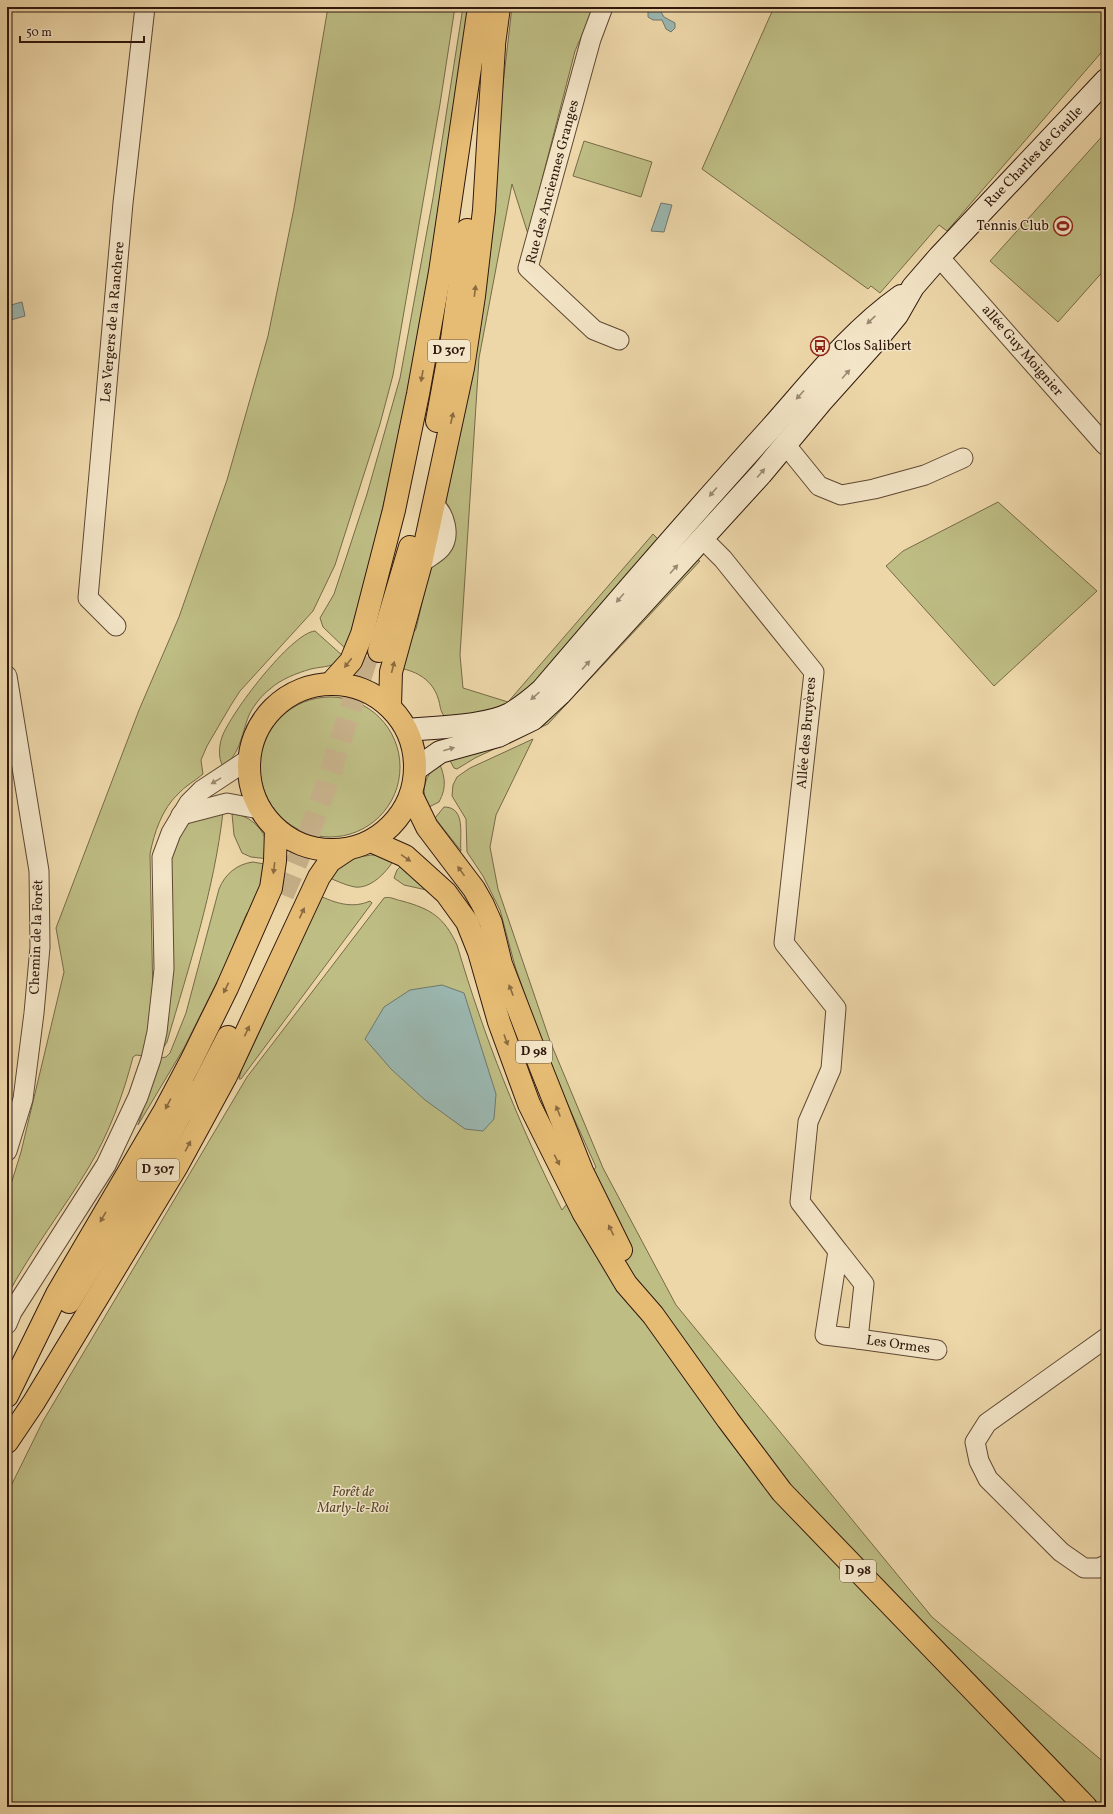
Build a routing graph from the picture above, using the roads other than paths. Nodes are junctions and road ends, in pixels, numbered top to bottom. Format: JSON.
{"nodes":[{"id":1,"x":145,"y":7,"type":"edge"},
{"id":2,"x":479,"y":7,"type":"edge"},
{"id":3,"x":499,"y":7,"type":"edge"},
{"id":4,"x":603,"y":7,"type":"edge"},
{"id":5,"x":484,"y":46,"type":"junction"},
{"id":6,"x":1106,"y":80,"type":"edge"},
{"id":7,"x":938,"y":257,"type":"junction"},
{"id":8,"x":913,"y":287,"type":"junction"},
{"id":9,"x":619,"y":340,"type":"dead end"},
{"id":10,"x":770,"y":429,"type":"junction"},
{"id":11,"x":785,"y":444,"type":"junction"},
{"id":12,"x":1105,"y":445,"type":"dead end"},
{"id":13,"x":963,"y":458,"type":"dead end"},
{"id":14,"x":694,"y":531,"type":"junction"},
{"id":15,"x":116,"y":626,"type":"dead end"},
{"id":16,"x":375,"y":650,"type":"tunnel mouth"},
{"id":17,"x":7,"y":676,"type":"edge"},
{"id":18,"x":331,"y":683,"type":"junction"},
{"id":19,"x":390,"y":706,"type":"junction"},
{"id":20,"x":407,"y":730,"type":"junction"},
{"id":21,"x":249,"y":759,"type":"junction"},
{"id":22,"x":416,"y":769,"type":"junction"},
{"id":23,"x":411,"y":794,"type":"junction"},
{"id":24,"x":259,"y":809,"type":"junction"},
{"id":25,"x":181,"y":815,"type":"junction"},
{"id":26,"x":276,"y":829,"type":"junction"},
{"id":27,"x":371,"y":841,"type":"junction"},
{"id":28,"x":348,"y":849,"type":"junction"},
{"id":29,"x":7,"y":1150,"type":"edge"},
{"id":30,"x":838,"y":1251,"type":"junction"},
{"id":31,"x":653,"y":1315,"type":"junction"},
{"id":32,"x":7,"y":1324,"type":"edge"},
{"id":33,"x":1106,"y":1338,"type":"edge"},
{"id":34,"x":858,"y":1339,"type":"junction"},
{"id":35,"x":937,"y":1350,"type":"dead end"},
{"id":36,"x":11,"y":1388,"type":"edge"},
{"id":37,"x":7,"y":1433,"type":"edge"},
{"id":38,"x":7,"y":1442,"type":"edge"},
{"id":39,"x":1106,"y":1565,"type":"edge"},
{"id":40,"x":1086,"y":1807,"type":"edge"}],
"edges":[{"from":1,"to":15,"type":"street","name":"Les Vergers de la Ranchere"},
{"from":2,"to":5,"type":"main road","number":"D 307"},
{"from":3,"to":5,"type":"main road","number":"D 307"},
{"from":4,"to":9,"type":"street","name":"Rue des Anciennes Granges"},
{"from":5,"to":16,"type":"main road","number":"D 307"},
{"from":5,"to":18,"type":"main road","one_way":true},
{"from":19,"to":5,"type":"main road","one_way":true},
{"from":6,"to":7,"type":"street","name":"Rue Charles de Gaulle"},
{"from":7,"to":8,"type":"street","name":"Rue Charles de Gaulle"},
{"from":7,"to":12,"type":"street","name":"allée Guy Moignier"},
{"from":8,"to":10,"type":"street","one_way":true},
{"from":11,"to":8,"type":"street","one_way":true},
{"from":10,"to":11,"type":"street"},
{"from":10,"to":14,"type":"street","one_way":true},
{"from":11,"to":13,"type":"street"},
{"from":14,"to":11,"type":"street","one_way":true},
{"from":14,"to":20,"type":"street","one_way":true},
{"from":22,"to":14,"type":"street","one_way":true},
{"from":14,"to":30,"type":"street","name":"Allée des Bruyères"},
{"from":17,"to":29,"type":"street","name":"Chemin de la Forêt"},
{"from":18,"to":19,"type":"main road"},
{"from":18,"to":21,"type":"main road"},
{"from":19,"to":20,"type":"main road"},
{"from":20,"to":22,"type":"main road"},
{"from":21,"to":24,"type":"main road"},
{"from":21,"to":25,"type":"street","one_way":true},
{"from":22,"to":23,"type":"main road"},
{"from":23,"to":27,"type":"main road"},
{"from":31,"to":23,"type":"main road","number":"D 98","one_way":true},
{"from":24,"to":25,"type":"street"},
{"from":24,"to":26,"type":"main road"},
{"from":25,"to":32,"type":"street"},
{"from":26,"to":28,"type":"main road"},
{"from":26,"to":36,"type":"main road","one_way":true},
{"from":27,"to":28,"type":"main road"},
{"from":27,"to":31,"type":"main road","number":"D 98","one_way":true},
{"from":38,"to":28,"type":"main road","one_way":true},
{"from":30,"to":34,"type":"street"},
{"from":30,"to":34,"type":"street","name":"Les Ormes"},
{"from":31,"to":40,"type":"main road","number":"D 98"},
{"from":33,"to":39,"type":"street"},
{"from":34,"to":35,"type":"street","name":"Les Ormes"},
{"from":36,"to":37,"type":"main road","number":"D 307"}]}
